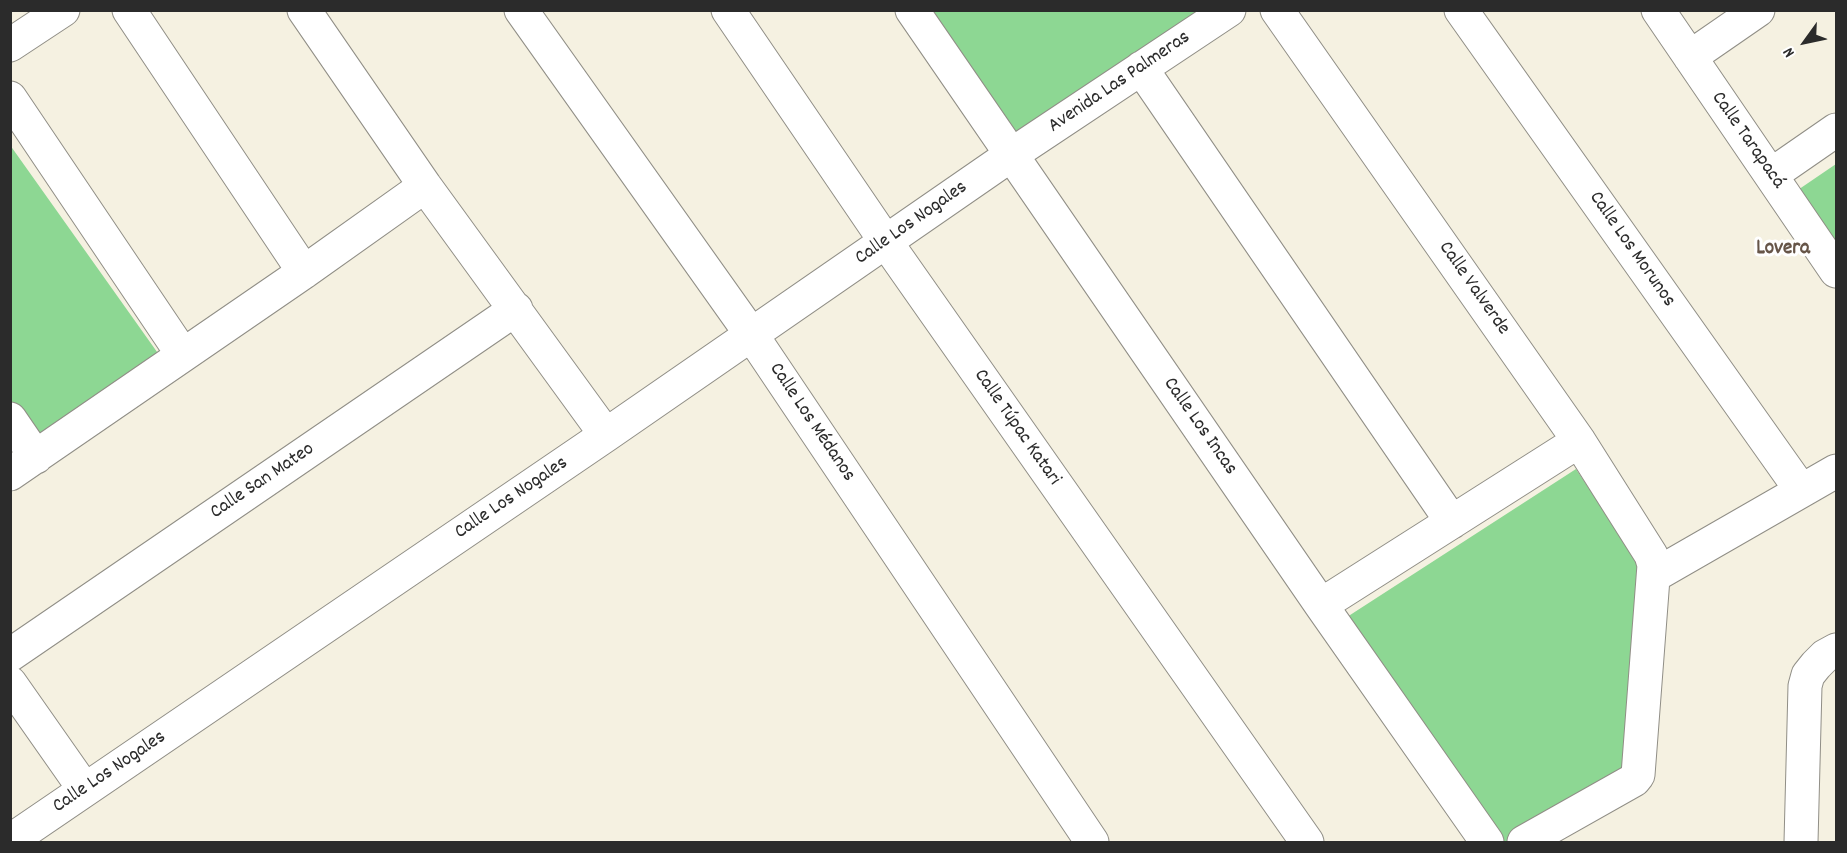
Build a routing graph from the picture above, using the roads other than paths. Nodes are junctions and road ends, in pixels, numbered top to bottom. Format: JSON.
{"nodes":[{"id":1,"x":63,"y":10,"type":"edge"},
{"id":2,"x":129,"y":10,"type":"edge"},
{"id":3,"x":304,"y":10,"type":"edge"},
{"id":4,"x":521,"y":10,"type":"edge"},
{"id":5,"x":728,"y":10,"type":"edge"},
{"id":6,"x":912,"y":10,"type":"edge"},
{"id":7,"x":1229,"y":10,"type":"edge"},
{"id":8,"x":1277,"y":10,"type":"edge"},
{"id":9,"x":1461,"y":10,"type":"edge"},
{"id":10,"x":1658,"y":10,"type":"edge"},
{"id":11,"x":1758,"y":10,"type":"edge"},
{"id":12,"x":10,"y":45,"type":"edge"},
{"id":13,"x":1690,"y":57,"type":"junction"},
{"id":14,"x":1141,"y":68,"type":"junction"},
{"id":15,"x":10,"y":98,"type":"edge"},
{"id":16,"x":1836,"y":130,"type":"edge"},
{"id":17,"x":1011,"y":155,"type":"junction"},
{"id":18,"x":1771,"y":175,"type":"junction"},
{"id":19,"x":425,"y":186,"type":"junction"},
{"id":20,"x":886,"y":242,"type":"junction"},
{"id":21,"x":1836,"y":271,"type":"edge"},
{"id":22,"x":304,"y":272,"type":"junction"},
{"id":23,"x":516,"y":309,"type":"junction"},
{"id":24,"x":752,"y":334,"type":"junction"},
{"id":25,"x":183,"y":355,"type":"junction"},
{"id":26,"x":10,"y":419,"type":"edge"},
{"id":27,"x":606,"y":435,"type":"junction"},
{"id":28,"x":1579,"y":441,"type":"junction"},
{"id":29,"x":23,"y":466,"type":"edge"},
{"id":30,"x":1836,"y":471,"type":"edge"},
{"id":31,"x":1801,"y":490,"type":"junction"},
{"id":32,"x":1452,"y":522,"type":"junction"},
{"id":33,"x":1655,"y":575,"type":"junction"},
{"id":34,"x":1321,"y":605,"type":"junction"},
{"id":35,"x":1836,"y":650,"type":"edge"},
{"id":36,"x":10,"y":655,"type":"edge"},
{"id":37,"x":10,"y":683,"type":"edge"},
{"id":38,"x":85,"y":790,"type":"junction"},
{"id":39,"x":10,"y":842,"type":"edge"},
{"id":40,"x":1092,"y":843,"type":"edge"},
{"id":41,"x":1307,"y":843,"type":"edge"},
{"id":42,"x":1487,"y":843,"type":"edge"},
{"id":43,"x":1524,"y":843,"type":"edge"},
{"id":44,"x":1801,"y":843,"type":"edge"}],
"edges":[{"from":1,"to":12,"type":"street"},
{"from":2,"to":22,"type":"street"},
{"from":3,"to":19,"type":"street"},
{"from":4,"to":24,"type":"street","name":"Calle Los Médanos"},
{"from":5,"to":20,"type":"street","name":"Calle Túpac Katari"},
{"from":6,"to":17,"type":"street","name":"Calle Los Incas"},
{"from":7,"to":14,"type":"street","name":"Avenida Las Palmeras"},
{"from":8,"to":28,"type":"street","name":"Calle Valverde"},
{"from":9,"to":31,"type":"street","name":"Calle Los Morunos"},
{"from":10,"to":13,"type":"street","name":"Calle Tarapacá"},
{"from":11,"to":13,"type":"street"},
{"from":13,"to":18,"type":"street","name":"Calle Tarapacá"},
{"from":14,"to":17,"type":"street","name":"Avenida Las Palmeras"},
{"from":14,"to":32,"type":"street"},
{"from":15,"to":25,"type":"street"},
{"from":16,"to":18,"type":"street"},
{"from":17,"to":20,"type":"street","name":"Calle Los Nogales"},
{"from":17,"to":34,"type":"street","name":"Calle Los Incas"},
{"from":18,"to":21,"type":"street","name":"Calle Tarapacá"},
{"from":19,"to":22,"type":"street"},
{"from":19,"to":23,"type":"street"},
{"from":20,"to":24,"type":"street","name":"Calle Los Nogales"},
{"from":20,"to":41,"type":"street","name":"Calle Túpac Katari"},
{"from":22,"to":25,"type":"street"},
{"from":23,"to":27,"type":"street"},
{"from":23,"to":36,"type":"street","name":"Calle San Mateo"},
{"from":24,"to":27,"type":"street","name":"Calle Los Nogales"},
{"from":24,"to":40,"type":"street","name":"Calle Los Médanos"},
{"from":25,"to":29,"type":"street"},
{"from":26,"to":29,"type":"street"},
{"from":27,"to":38,"type":"street","name":"Calle Los Nogales"},
{"from":28,"to":32,"type":"street"},
{"from":28,"to":33,"type":"street","name":"Calle Valverde"},
{"from":30,"to":31,"type":"street"},
{"from":31,"to":33,"type":"street"},
{"from":32,"to":34,"type":"street"},
{"from":33,"to":43,"type":"street"},
{"from":34,"to":42,"type":"street","name":"Calle Los Incas"},
{"from":35,"to":44,"type":"street"},
{"from":37,"to":38,"type":"street"},
{"from":38,"to":39,"type":"street","name":"Calle Los Nogales"}]}
